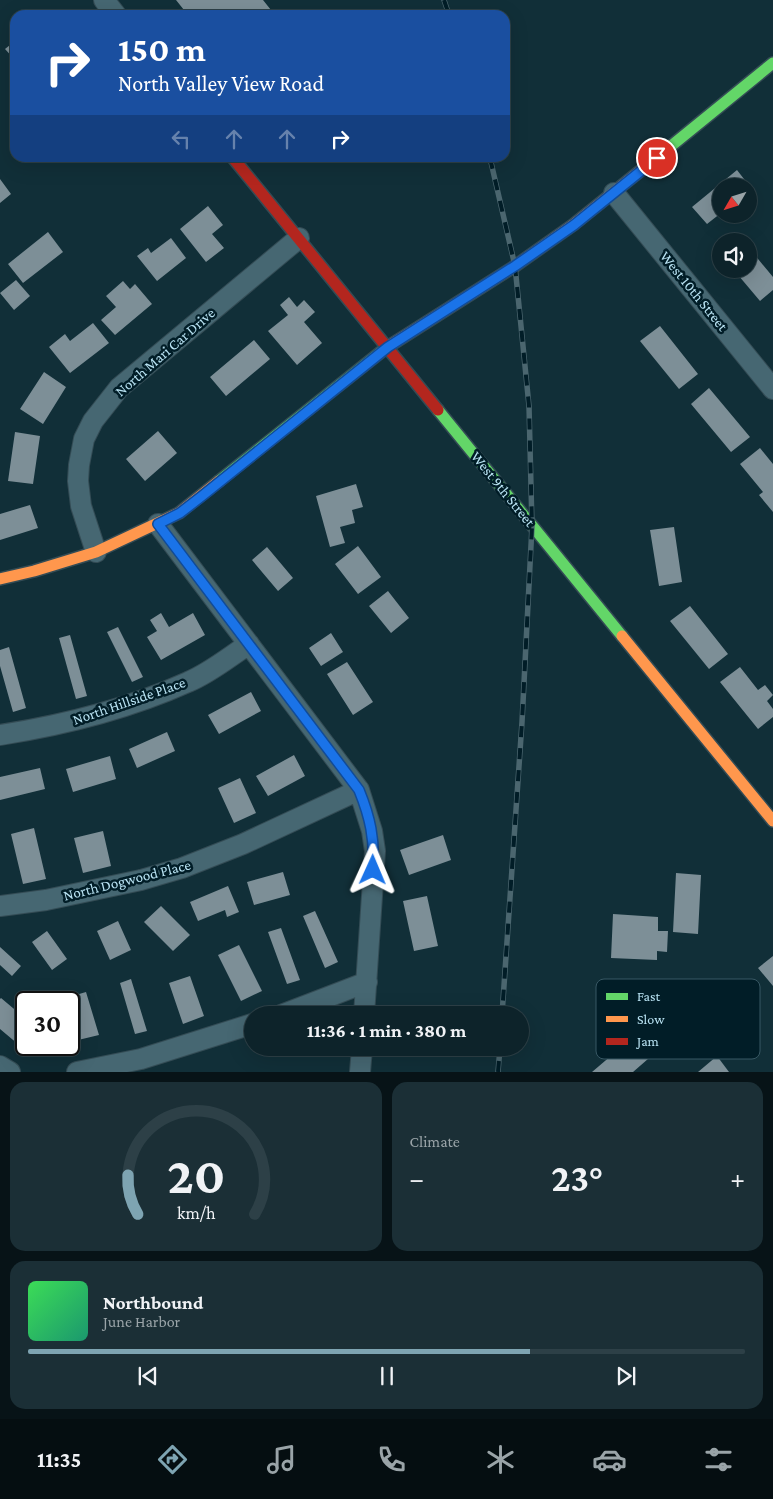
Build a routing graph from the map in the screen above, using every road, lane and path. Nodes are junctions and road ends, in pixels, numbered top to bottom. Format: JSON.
{"nodes":[{"id":1,"x":104,"y":0,"type":"edge"},
{"id":2,"x":112,"y":10,"type":"edge"},
{"id":3,"x":773,"y":63,"type":"edge"},
{"id":4,"x":236,"y":162,"type":"edge"},
{"id":5,"x":614,"y":193,"type":"junction"},
{"id":6,"x":299,"y":238,"type":"junction"},
{"id":7,"x":388,"y":347,"type":"junction"},
{"id":8,"x":773,"y":389,"type":"edge"},
{"id":9,"x":158,"y":524,"type":"junction"},
{"id":10,"x":96,"y":552,"type":"junction"},
{"id":11,"x":0,"y":579,"type":"edge"},
{"id":12,"x":249,"y":644,"type":"junction"},
{"id":13,"x":0,"y":734,"type":"edge"},
{"id":14,"x":359,"y":790,"type":"junction"},
{"id":15,"x":773,"y":821,"type":"edge"},
{"id":16,"x":0,"y":906,"type":"edge"},
{"id":17,"x":367,"y":982,"type":"junction"},
{"id":18,"x":304,"y":1006,"type":"edge"},
{"id":19,"x":365,"y":1006,"type":"edge"},
{"id":20,"x":244,"y":1026,"type":"edge"},
{"id":21,"x":361,"y":1056,"type":"edge"},
{"id":22,"x":0,"y":1066,"type":"edge"},
{"id":23,"x":10,"y":1072,"type":"edge"},
{"id":24,"x":78,"y":1072,"type":"edge"},
{"id":25,"x":360,"y":1072,"type":"edge"}],
"edges":[{"from":1,"to":2,"type":"street"},
{"from":3,"to":5,"type":"street"},
{"from":4,"to":6,"type":"street","name":"West 9th Street"},
{"from":5,"to":7,"type":"street"},
{"from":5,"to":8,"type":"street","name":"West 10th Street"},
{"from":6,"to":7,"type":"street","name":"West 9th Street"},
{"from":6,"to":10,"type":"street","name":"North Mari Car Drive"},
{"from":7,"to":9,"type":"street"},
{"from":7,"to":15,"type":"street","name":"West 9th Street"},
{"from":9,"to":10,"type":"street"},
{"from":9,"to":12,"type":"street"},
{"from":10,"to":11,"type":"street"},
{"from":12,"to":13,"type":"street","name":"North Hillside Place"},
{"from":12,"to":14,"type":"street"},
{"from":14,"to":16,"type":"street","name":"North Dogwood Place"},
{"from":14,"to":17,"type":"street"},
{"from":17,"to":18,"type":"street"},
{"from":17,"to":19,"type":"street"},
{"from":20,"to":24,"type":"street"},
{"from":21,"to":25,"type":"street"},
{"from":22,"to":23,"type":"street"}]}
